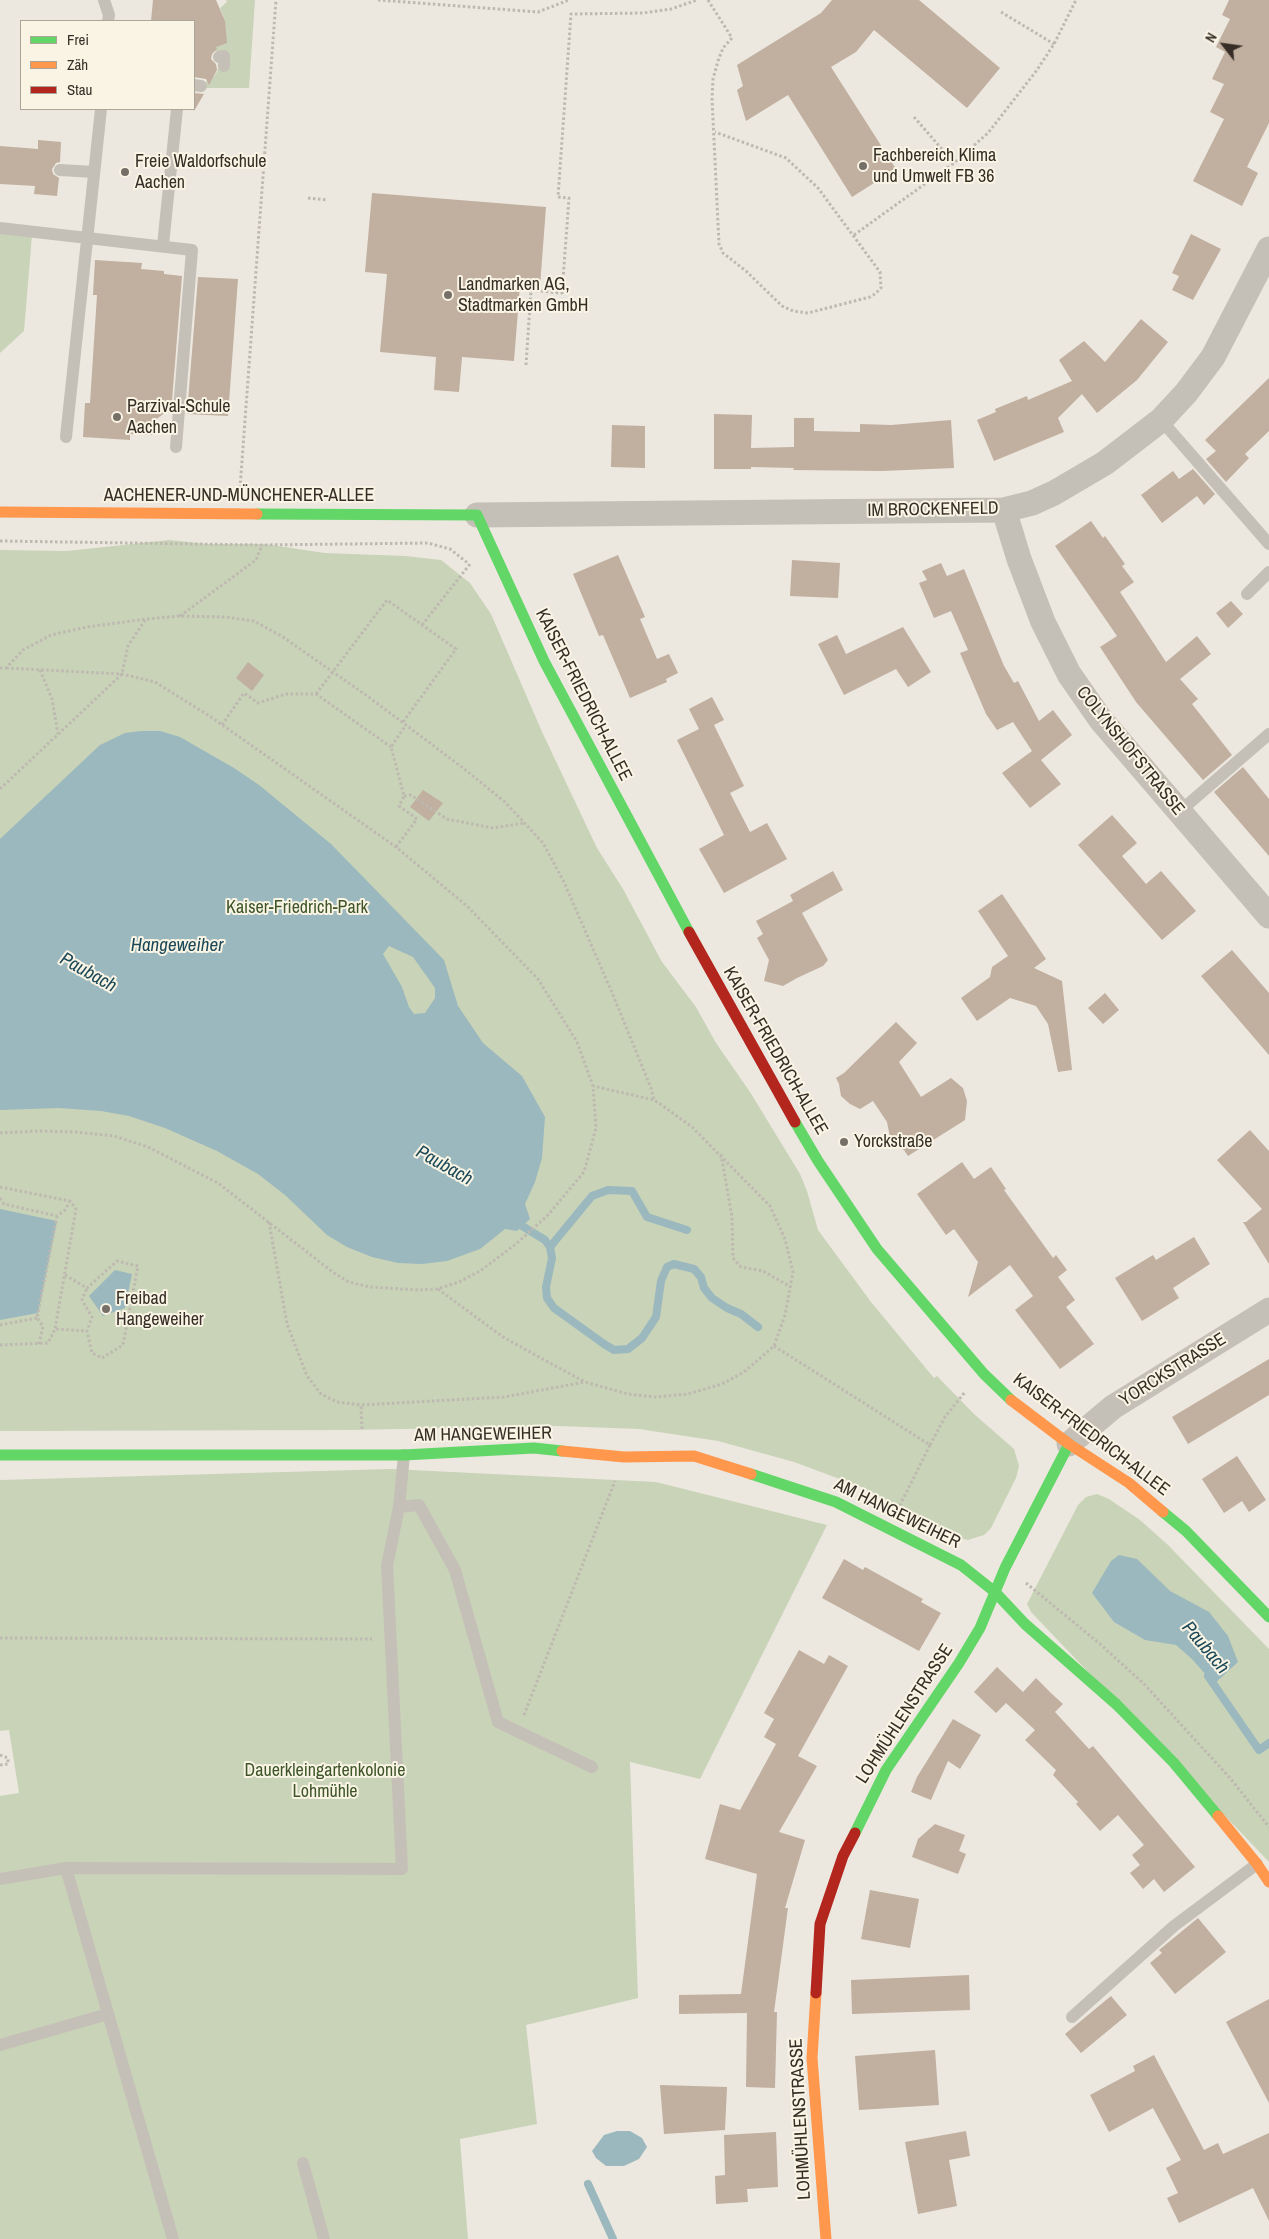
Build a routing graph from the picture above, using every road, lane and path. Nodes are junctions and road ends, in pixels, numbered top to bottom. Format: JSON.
{"nodes":[{"id":1,"x":104,"y":0,"type":"edge"},
{"id":2,"x":276,"y":0,"type":"edge"},
{"id":3,"x":378,"y":0,"type":"edge"},
{"id":4,"x":569,"y":0,"type":"edge"},
{"id":5,"x":697,"y":0,"type":"edge"},
{"id":6,"x":708,"y":0,"type":"edge"},
{"id":7,"x":1076,"y":0,"type":"edge"},
{"id":8,"x":1000,"y":12,"type":"dead end"},
{"id":9,"x":108,"y":20,"type":"edge"},
{"id":10,"x":1054,"y":44,"type":"junction"},
{"id":11,"x":101,"y":110,"type":"edge"},
{"id":12,"x":176,"y":110,"type":"edge"},
{"id":13,"x":914,"y":117,"type":"dead end"},
{"id":14,"x":715,"y":132,"type":"junction"},
{"id":15,"x":954,"y":163,"type":"junction"},
{"id":16,"x":60,"y":170,"type":"dead end"},
{"id":17,"x":94,"y":172,"type":"junction"},
{"id":18,"x":308,"y":198,"type":"dead end"},
{"id":19,"x":327,"y":200,"type":"dead end"},
{"id":20,"x":0,"y":228,"type":"edge"},
{"id":21,"x":854,"y":235,"type":"junction"},
{"id":22,"x":86,"y":238,"type":"junction"},
{"id":23,"x":163,"y":246,"type":"junction"},
{"id":24,"x":1269,"y":250,"type":"edge"},
{"id":25,"x":526,"y":365,"type":"dead end"},
{"id":26,"x":1161,"y":420,"type":"junction"},
{"id":27,"x":66,"y":436,"type":"dead end"},
{"id":28,"x":176,"y":447,"type":"dead end"},
{"id":29,"x":1004,"y":510,"type":"junction"},
{"id":30,"x":0,"y":512,"type":"edge"},
{"id":31,"x":238,"y":514,"type":"junction"},
{"id":32,"x":477,"y":516,"type":"junction"},
{"id":33,"x":0,"y":541,"type":"edge"},
{"id":34,"x":1269,"y":544,"type":"edge"},
{"id":35,"x":262,"y":545,"type":"junction"},
{"id":36,"x":492,"y":548,"type":"junction"},
{"id":37,"x":469,"y":564,"type":"junction"},
{"id":38,"x":1269,"y":572,"type":"edge"},
{"id":39,"x":1247,"y":594,"type":"dead end"},
{"id":40,"x":180,"y":616,"type":"junction"},
{"id":41,"x":146,"y":620,"type":"junction"},
{"id":42,"x":422,"y":625,"type":"junction"},
{"id":43,"x":0,"y":668,"type":"edge"},
{"id":44,"x":6,"y":668,"type":"junction"},
{"id":45,"x":40,"y":670,"type":"junction"},
{"id":46,"x":333,"y":672,"type":"junction"},
{"id":47,"x":122,"y":674,"type":"junction"},
{"id":48,"x":316,"y":694,"type":"junction"},
{"id":49,"x":404,"y":724,"type":"junction"},
{"id":50,"x":222,"y":725,"type":"junction"},
{"id":51,"x":58,"y":734,"type":"junction"},
{"id":52,"x":1269,"y":734,"type":"edge"},
{"id":53,"x":391,"y":747,"type":"junction"},
{"id":54,"x":0,"y":789,"type":"edge"},
{"id":55,"x":404,"y":796,"type":"junction"},
{"id":56,"x":1179,"y":812,"type":"junction"},
{"id":57,"x":525,"y":823,"type":"junction"},
{"id":58,"x":396,"y":847,"type":"junction"},
{"id":59,"x":1269,"y":916,"type":"edge"},
{"id":60,"x":593,"y":1086,"type":"junction"},
{"id":61,"x":654,"y":1100,"type":"junction"},
{"id":62,"x":0,"y":1133,"type":"edge"},
{"id":63,"x":720,"y":1154,"type":"junction"},
{"id":64,"x":0,"y":1187,"type":"edge"},
{"id":65,"x":0,"y":1198,"type":"edge"},
{"id":66,"x":70,"y":1202,"type":"junction"},
{"id":67,"x":57,"y":1216,"type":"junction"},
{"id":68,"x":269,"y":1221,"type":"junction"},
{"id":69,"x":65,"y":1275,"type":"junction"},
{"id":70,"x":792,"y":1287,"type":"junction"},
{"id":71,"x":87,"y":1288,"type":"junction"},
{"id":72,"x":437,"y":1289,"type":"junction"},
{"id":73,"x":1269,"y":1310,"type":"edge"},
{"id":74,"x":37,"y":1318,"type":"junction"},
{"id":75,"x":0,"y":1325,"type":"edge"},
{"id":76,"x":55,"y":1329,"type":"junction"},
{"id":77,"x":87,"y":1331,"type":"junction"},
{"id":78,"x":39,"y":1344,"type":"junction"},
{"id":79,"x":0,"y":1345,"type":"edge"},
{"id":80,"x":774,"y":1346,"type":"junction"},
{"id":81,"x":984,"y":1374,"type":"junction"},
{"id":82,"x":585,"y":1382,"type":"junction"},
{"id":83,"x":361,"y":1405,"type":"junction"},
{"id":84,"x":1069,"y":1444,"type":"junction"},
{"id":85,"x":930,"y":1445,"type":"junction"},
{"id":86,"x":0,"y":1455,"type":"edge"},
{"id":87,"x":362,"y":1455,"type":"junction"},
{"id":88,"x":404,"y":1455,"type":"junction"},
{"id":89,"x":624,"y":1457,"type":"junction"},
{"id":90,"x":399,"y":1507,"type":"junction"},
{"id":91,"x":897,"y":1511,"type":"dead end"},
{"id":92,"x":995,"y":1592,"type":"junction"},
{"id":93,"x":1269,"y":1617,"type":"edge"},
{"id":94,"x":0,"y":1638,"type":"edge"},
{"id":95,"x":391,"y":1640,"type":"junction"},
{"id":96,"x":518,"y":1732,"type":"junction"},
{"id":97,"x":0,"y":1755,"type":"edge"},
{"id":98,"x":0,"y":1765,"type":"edge"},
{"id":99,"x":592,"y":1767,"type":"dead end"},
{"id":100,"x":1257,"y":1864,"type":"junction"},
{"id":101,"x":66,"y":1868,"type":"junction"},
{"id":102,"x":0,"y":1879,"type":"edge"},
{"id":103,"x":1269,"y":1882,"type":"edge"},
{"id":104,"x":108,"y":2014,"type":"junction"},
{"id":105,"x":1072,"y":2017,"type":"dead end"},
{"id":106,"x":0,"y":2045,"type":"edge"},
{"id":107,"x":304,"y":2164,"type":"dead end"},
{"id":108,"x":173,"y":2239,"type":"edge"},
{"id":109,"x":324,"y":2239,"type":"edge"},
{"id":110,"x":826,"y":2239,"type":"edge"}],
"edges":[{"from":1,"to":9,"type":"lane"},
{"from":2,"to":31,"type":"path"},
{"from":3,"to":4,"type":"path"},
{"from":5,"to":25,"type":"path"},
{"from":6,"to":14,"type":"path"},
{"from":7,"to":10,"type":"path"},
{"from":8,"to":10,"type":"path"},
{"from":10,"to":15,"type":"path"},
{"from":11,"to":17,"type":"lane"},
{"from":12,"to":23,"type":"lane"},
{"from":13,"to":15,"type":"path"},
{"from":14,"to":21,"type":"path"},
{"from":14,"to":21,"type":"path"},
{"from":15,"to":21,"type":"path"},
{"from":16,"to":17,"type":"lane"},
{"from":17,"to":22,"type":"lane"},
{"from":18,"to":19,"type":"path"},
{"from":20,"to":22,"type":"lane"},
{"from":22,"to":23,"type":"lane"},
{"from":22,"to":27,"type":"lane"},
{"from":23,"to":28,"type":"lane"},
{"from":24,"to":26,"type":"street","name":"IM BROCKENFELD"},
{"from":26,"to":29,"type":"street","name":"IM BROCKENFELD"},
{"from":26,"to":34,"type":"lane"},
{"from":29,"to":32,"type":"street","name":"IM BROCKENFELD"},
{"from":29,"to":56,"type":"street","name":"COLYNSHOFSTRASSE"},
{"from":30,"to":31,"type":"street","name":"AACHENER-UND-MÜNCHENER-ALLEE"},
{"from":31,"to":32,"type":"street","name":"AACHENER-UND-MÜNCHENER-ALLEE"},
{"from":32,"to":36,"type":"street","name":"KAISER-FRIEDRICH-ALLEE"},
{"from":33,"to":35,"type":"path"},
{"from":35,"to":37,"type":"path"},
{"from":35,"to":40,"type":"path"},
{"from":36,"to":37,"type":"path"},
{"from":36,"to":81,"type":"street","name":"KAISER-FRIEDRICH-ALLEE"},
{"from":37,"to":42,"type":"path"},
{"from":38,"to":39,"type":"lane"},
{"from":40,"to":41,"type":"path"},
{"from":40,"to":46,"type":"path"},
{"from":41,"to":44,"type":"path"},
{"from":41,"to":47,"type":"path"},
{"from":42,"to":46,"type":"path"},
{"from":42,"to":49,"type":"path"},
{"from":43,"to":44,"type":"path"},
{"from":44,"to":45,"type":"path"},
{"from":45,"to":47,"type":"path"},
{"from":45,"to":51,"type":"path"},
{"from":46,"to":48,"type":"path"},
{"from":46,"to":49,"type":"path"},
{"from":47,"to":50,"type":"path"},
{"from":47,"to":51,"type":"path"},
{"from":48,"to":50,"type":"path"},
{"from":48,"to":53,"type":"path"},
{"from":49,"to":53,"type":"path"},
{"from":49,"to":57,"type":"path"},
{"from":50,"to":58,"type":"path"},
{"from":51,"to":54,"type":"path"},
{"from":52,"to":56,"type":"lane"},
{"from":53,"to":55,"type":"path"},
{"from":55,"to":57,"type":"path"},
{"from":55,"to":58,"type":"path"},
{"from":56,"to":59,"type":"street","name":"COLYNSHOFSTRASSE"},
{"from":57,"to":61,"type":"path"},
{"from":58,"to":60,"type":"path"},
{"from":60,"to":61,"type":"path"},
{"from":60,"to":72,"type":"path"},
{"from":61,"to":63,"type":"path"},
{"from":62,"to":68,"type":"path"},
{"from":63,"to":70,"type":"path"},
{"from":63,"to":70,"type":"path"},
{"from":64,"to":66,"type":"path"},
{"from":65,"to":67,"type":"path"},
{"from":66,"to":67,"type":"path"},
{"from":66,"to":69,"type":"path"},
{"from":67,"to":74,"type":"path"},
{"from":68,"to":72,"type":"path"},
{"from":68,"to":83,"type":"path"},
{"from":69,"to":71,"type":"path"},
{"from":69,"to":76,"type":"path"},
{"from":70,"to":80,"type":"path"},
{"from":71,"to":77,"type":"path"},
{"from":71,"to":77,"type":"path"},
{"from":72,"to":82,"type":"path"},
{"from":73,"to":84,"type":"street","name":"YORCKSTRASSE"},
{"from":74,"to":75,"type":"path"},
{"from":74,"to":78,"type":"path"},
{"from":76,"to":77,"type":"path"},
{"from":76,"to":78,"type":"path"},
{"from":78,"to":79,"type":"path"},
{"from":80,"to":82,"type":"path"},
{"from":80,"to":85,"type":"path"},
{"from":81,"to":84,"type":"street","name":"KAISER-FRIEDRICH-ALLEE"},
{"from":81,"to":85,"type":"path"},
{"from":82,"to":83,"type":"path"},
{"from":83,"to":87,"type":"path"},
{"from":84,"to":92,"type":"street","name":"YORCKSTRASSE"},
{"from":84,"to":93,"type":"street","name":"KAISER-FRIEDRICH-ALLEE"},
{"from":85,"to":91,"type":"path"},
{"from":86,"to":87,"type":"street","name":"AM HANGEWEIHER"},
{"from":87,"to":88,"type":"street","name":"AM HANGEWEIHER"},
{"from":88,"to":89,"type":"street","name":"AM HANGEWEIHER"},
{"from":88,"to":90,"type":"lane"},
{"from":89,"to":92,"type":"street","name":"AM HANGEWEIHER"},
{"from":89,"to":96,"type":"path"},
{"from":90,"to":95,"type":"lane"},
{"from":90,"to":96,"type":"lane"},
{"from":92,"to":100,"type":"street"},
{"from":92,"to":110,"type":"street","name":"LOHMÜHLENSTRASSE"},
{"from":94,"to":95,"type":"path"},
{"from":95,"to":101,"type":"lane"},
{"from":96,"to":99,"type":"lane"},
{"from":97,"to":98,"type":"path"},
{"from":100,"to":103,"type":"street"},
{"from":100,"to":105,"type":"lane"},
{"from":101,"to":102,"type":"lane"},
{"from":101,"to":104,"type":"lane"},
{"from":104,"to":106,"type":"lane"},
{"from":104,"to":108,"type":"lane"},
{"from":107,"to":109,"type":"lane"}]}
